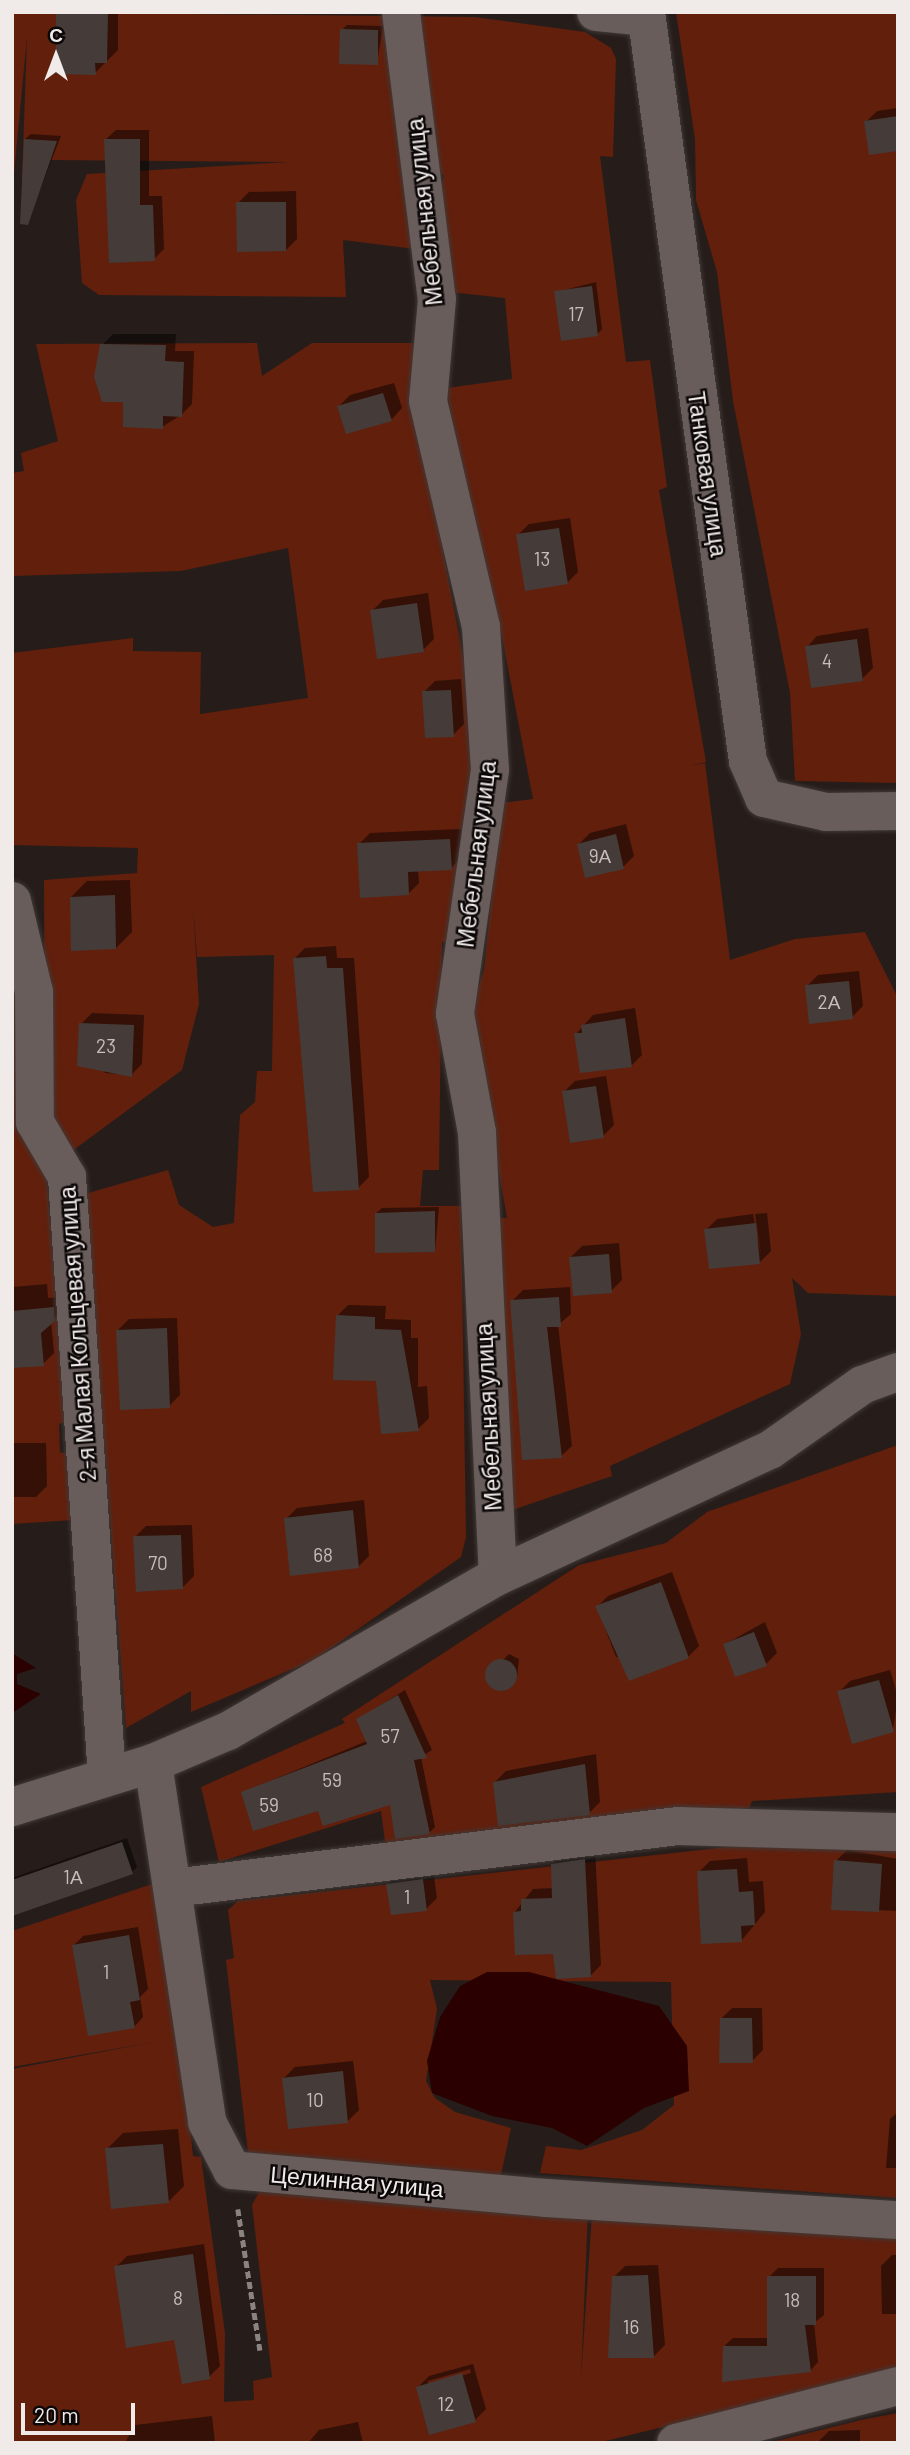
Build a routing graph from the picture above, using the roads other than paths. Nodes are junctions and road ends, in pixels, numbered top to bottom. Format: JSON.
{"nodes":[{"id":1,"x":401,"y":12,"type":"edge"},
{"id":2,"x":596,"y":12,"type":"edge"},
{"id":3,"x":646,"y":14,"type":"edge"},
{"id":4,"x":898,"y":811,"type":"edge"},
{"id":5,"x":12,"y":901,"type":"edge"},
{"id":6,"x":898,"y":1372,"type":"edge"},
{"id":7,"x":498,"y":1576,"type":"junction"},
{"id":8,"x":153,"y":1763,"type":"junction"},
{"id":9,"x":107,"y":1777,"type":"junction"},
{"id":10,"x":12,"y":1807,"type":"edge"},
{"id":11,"x":898,"y":1832,"type":"edge"},
{"id":12,"x":173,"y":1888,"type":"junction"},
{"id":13,"x":898,"y":2220,"type":"edge"},
{"id":14,"x":898,"y":2386,"type":"edge"},
{"id":15,"x":676,"y":2443,"type":"edge"}],
"edges":[{"from":1,"to":7,"type":"street","name":"Мебельная улица"},
{"from":2,"to":3,"type":"street"},
{"from":3,"to":4,"type":"street","name":"Танковая улица"},
{"from":5,"to":9,"type":"street","name":"2-я Малая Кольцевая улица"},
{"from":6,"to":7,"type":"street"},
{"from":7,"to":8,"type":"street"},
{"from":8,"to":9,"type":"street"},
{"from":8,"to":12,"type":"street"},
{"from":9,"to":10,"type":"street"},
{"from":11,"to":12,"type":"street"},
{"from":12,"to":13,"type":"street","name":"Целинная улица"},
{"from":14,"to":15,"type":"street"}]}
